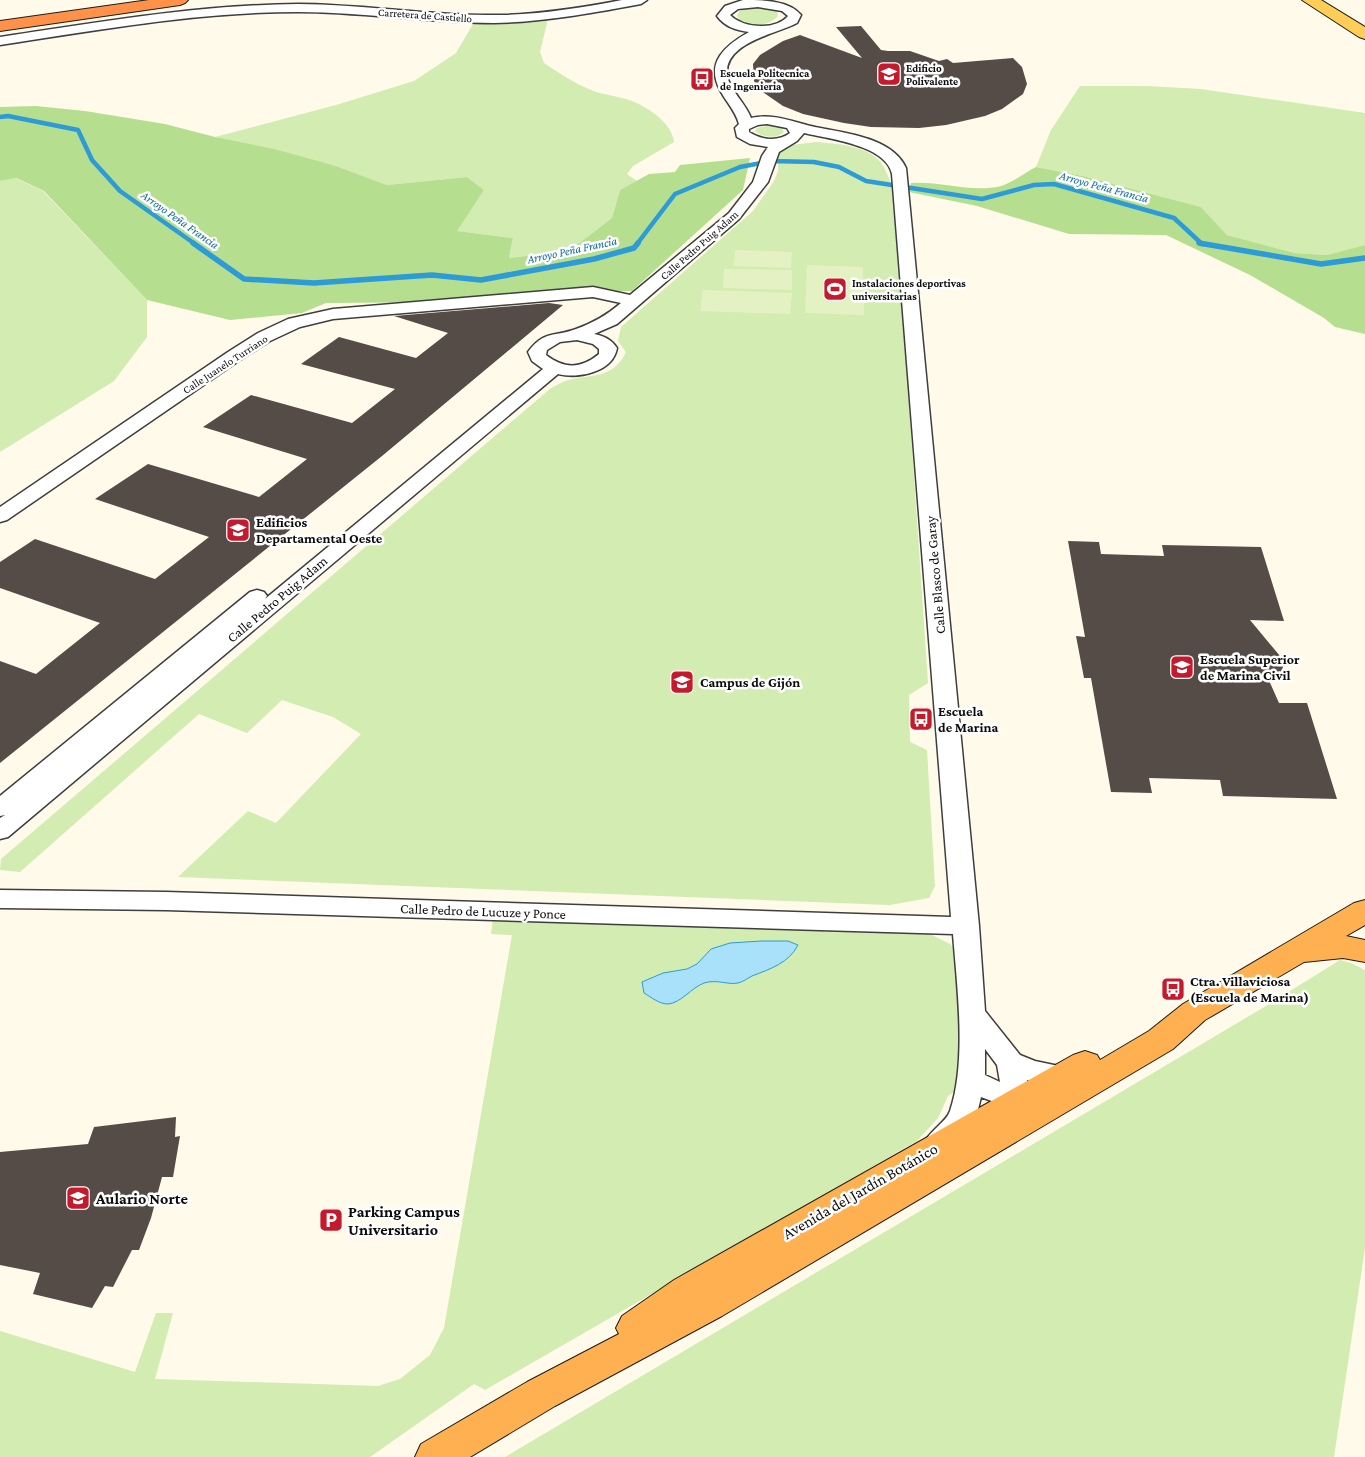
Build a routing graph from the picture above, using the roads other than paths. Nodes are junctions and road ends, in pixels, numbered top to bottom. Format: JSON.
{"nodes":[{"id":1,"x":106,"y":0,"type":"edge"},
{"id":2,"x":180,"y":0,"type":"edge"},
{"id":3,"x":188,"y":0,"type":"edge"},
{"id":4,"x":641,"y":0,"type":"edge"},
{"id":5,"x":1310,"y":0,"type":"edge"},
{"id":6,"x":1330,"y":0,"type":"edge"},
{"id":7,"x":791,"y":3,"type":"edge"},
{"id":8,"x":144,"y":5,"type":"junction"},
{"id":9,"x":0,"y":15,"type":"edge"},
{"id":10,"x":1365,"y":21,"type":"edge"},
{"id":11,"x":0,"y":26,"type":"edge"},
{"id":12,"x":741,"y":26,"type":"junction"},
{"id":13,"x":768,"y":28,"type":"junction"},
{"id":14,"x":1365,"y":34,"type":"edge"},
{"id":15,"x":0,"y":41,"type":"edge"},
{"id":16,"x":736,"y":44,"type":"junction"},
{"id":17,"x":736,"y":102,"type":"junction"},
{"id":18,"x":775,"y":120,"type":"junction"},
{"id":19,"x":746,"y":125,"type":"junction"},
{"id":20,"x":790,"y":135,"type":"junction"},
{"id":21,"x":755,"y":141,"type":"junction"},
{"id":22,"x":767,"y":162,"type":"junction"},
{"id":23,"x":633,"y":301,"type":"junction"},
{"id":24,"x":611,"y":320,"type":"junction"},
{"id":25,"x":577,"y":335,"type":"junction"},
{"id":26,"x":598,"y":340,"type":"junction"},
{"id":27,"x":548,"y":365,"type":"junction"},
{"id":28,"x":0,"y":516,"type":"edge"},
{"id":29,"x":0,"y":808,"type":"edge"},
{"id":30,"x":0,"y":831,"type":"edge"},
{"id":31,"x":0,"y":898,"type":"edge"},
{"id":32,"x":1365,"y":911,"type":"edge"},
{"id":33,"x":966,"y":926,"type":"junction"},
{"id":34,"x":1365,"y":951,"type":"edge"},
{"id":35,"x":1294,"y":952,"type":"junction"},
{"id":36,"x":972,"y":1013,"type":"junction"},
{"id":37,"x":1010,"y":1062,"type":"junction"},
{"id":38,"x":971,"y":1080,"type":"junction"},
{"id":39,"x":1058,"y":1090,"type":"junction"},
{"id":40,"x":1018,"y":1101,"type":"junction"},
{"id":41,"x":989,"y":1141,"type":"junction"},
{"id":42,"x":929,"y":1151,"type":"junction"},
{"id":43,"x":541,"y":1394,"type":"junction"},
{"id":44,"x":434,"y":1457,"type":"edge"}],
"edges":[{"from":1,"to":9,"type":"highway"},
{"from":2,"to":8,"type":"highway"},
{"from":3,"to":8,"type":"highway"},
{"from":4,"to":15,"type":"street","name":"Carretera de Castiello"},
{"from":5,"to":14,"type":"main road"},
{"from":6,"to":10,"type":"main road"},
{"from":7,"to":12,"type":"street"},
{"from":7,"to":13,"type":"street"},
{"from":8,"to":11,"type":"highway"},
{"from":12,"to":13,"type":"street"},
{"from":12,"to":16,"type":"street"},
{"from":13,"to":16,"type":"street"},
{"from":16,"to":17,"type":"street"},
{"from":17,"to":18,"type":"street"},
{"from":17,"to":19,"type":"street"},
{"from":18,"to":19,"type":"street"},
{"from":18,"to":20,"type":"street"},
{"from":19,"to":21,"type":"street"},
{"from":20,"to":21,"type":"street"},
{"from":20,"to":22,"type":"street","name":"Calle Pedro Puig Adam"},
{"from":20,"to":33,"type":"street","name":"Calle Blasco de Garay"},
{"from":21,"to":22,"type":"street"},
{"from":22,"to":23,"type":"street","name":"Calle Pedro Puig Adam"},
{"from":23,"to":24,"type":"street","name":"Calle Pedro Puig Adam"},
{"from":23,"to":28,"type":"street","name":"Calle Juanelo Turriano"},
{"from":24,"to":25,"type":"street","name":"Calle Pedro Puig Adam"},
{"from":24,"to":26,"type":"street","name":"Calle Pedro Puig Adam"},
{"from":25,"to":26,"type":"street"},
{"from":25,"to":27,"type":"street"},
{"from":26,"to":27,"type":"street"},
{"from":27,"to":29,"type":"street","name":"Calle Pedro Puig Adam"},
{"from":27,"to":30,"type":"street","name":"Calle Pedro Puig Adam"},
{"from":31,"to":33,"type":"street","name":"Calle Pedro de Lucuze y Ponce"},
{"from":32,"to":35,"type":"highway","name":"Avenida del Jardín Botánico"},
{"from":33,"to":36,"type":"street","name":"Calle Blasco de Garay"},
{"from":34,"to":35,"type":"highway"},
{"from":35,"to":39,"type":"highway","name":"Avenida del Jardín Botánico"},
{"from":36,"to":37,"type":"street"},
{"from":36,"to":38,"type":"street","name":"Calle Blasco de Garay"},
{"from":37,"to":39,"type":"street"},
{"from":37,"to":40,"type":"street"},
{"from":38,"to":40,"type":"street"},
{"from":38,"to":42,"type":"street","name":"Calle Blasco de Garay"},
{"from":39,"to":40,"type":"highway","name":"Avenida del Jardín Botánico"},
{"from":39,"to":41,"type":"highway","name":"Avenida del Jardín Botánico"},
{"from":40,"to":41,"type":"street"},
{"from":40,"to":42,"type":"highway","name":"Avenida del Jardín Botánico"},
{"from":41,"to":43,"type":"highway","name":"Avenida del Jardín Botánico"},
{"from":42,"to":43,"type":"highway","name":"Avenida del Jardín Botánico"},
{"from":43,"to":44,"type":"highway","name":"Avenida del Jardín Botánico"}]}
